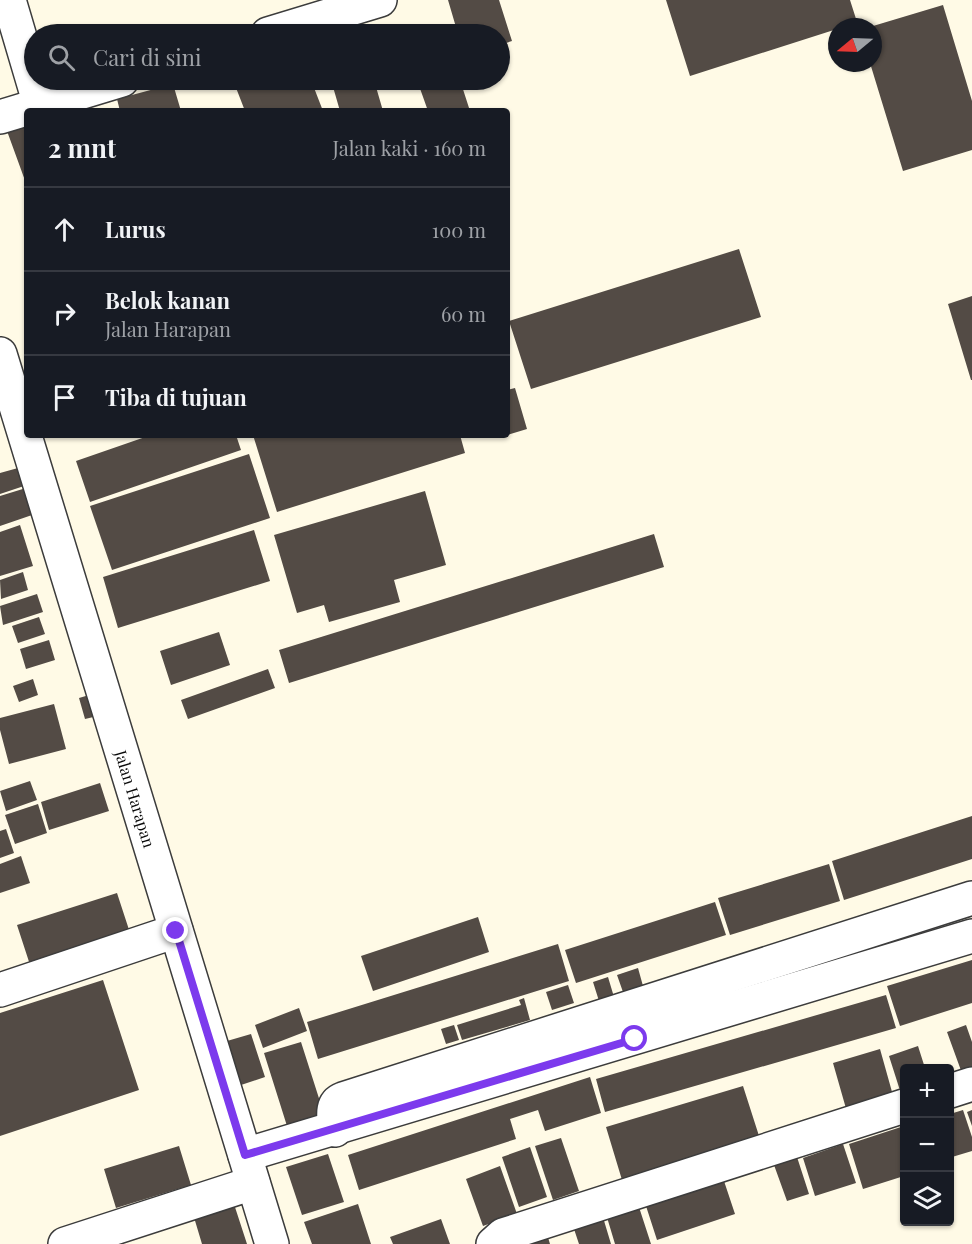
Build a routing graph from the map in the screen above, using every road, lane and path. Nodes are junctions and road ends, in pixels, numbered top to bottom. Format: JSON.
{"nodes":[{"id":1,"x":9,"y":0,"type":"edge"},
{"id":2,"x":380,"y":0,"type":"edge"},
{"id":3,"x":301,"y":24,"type":"edge"},
{"id":4,"x":24,"y":51,"type":"edge"},
{"id":5,"x":36,"y":90,"type":"edge"},
{"id":6,"x":89,"y":90,"type":"edge"},
{"id":7,"x":40,"y":105,"type":"junction"},
{"id":8,"x":30,"y":108,"type":"edge"},
{"id":9,"x":24,"y":110,"type":"edge"},
{"id":10,"x":0,"y":117,"type":"edge"},
{"id":11,"x":10,"y":358,"type":"edge"},
{"id":12,"x":24,"y":406,"type":"edge"},
{"id":13,"x":33,"y":438,"type":"edge"},
{"id":14,"x":972,"y":898,"type":"edge"},
{"id":15,"x":176,"y":931,"type":"junction"},
{"id":16,"x":972,"y":936,"type":"edge"},
{"id":17,"x":0,"y":990,"type":"edge"},
{"id":18,"x":621,"y":1008,"type":"junction"},
{"id":19,"x":635,"y":1039,"type":"junction"},
{"id":20,"x":972,"y":1084,"type":"edge"},
{"id":21,"x":954,"y":1090,"type":"edge"},
{"id":22,"x":900,"y":1107,"type":"edge"},
{"id":23,"x":335,"y":1130,"type":"junction"},
{"id":24,"x":249,"y":1169,"type":"junction"},
{"id":25,"x":65,"y":1244,"type":"edge"},
{"id":26,"x":272,"y":1244,"type":"edge"},
{"id":27,"x":493,"y":1244,"type":"edge"}],
"edges":[{"from":1,"to":4,"type":"street"},
{"from":2,"to":3,"type":"street"},
{"from":5,"to":7,"type":"street"},
{"from":6,"to":7,"type":"street"},
{"from":7,"to":8,"type":"street"},
{"from":9,"to":10,"type":"street"},
{"from":11,"to":12,"type":"street","name":"Jalan Harapan"},
{"from":13,"to":15,"type":"street","name":"Jalan Harapan"},
{"from":14,"to":18,"type":"street"},
{"from":15,"to":17,"type":"street"},
{"from":15,"to":24,"type":"street","name":"Jalan Harapan"},
{"from":16,"to":19,"type":"street"},
{"from":18,"to":19,"type":"street"},
{"from":18,"to":23,"type":"street"},
{"from":19,"to":23,"type":"street"},
{"from":20,"to":21,"type":"street"},
{"from":22,"to":27,"type":"street"},
{"from":23,"to":24,"type":"street"},
{"from":24,"to":25,"type":"street"},
{"from":24,"to":26,"type":"street","name":"Jalan Harapan"}]}
